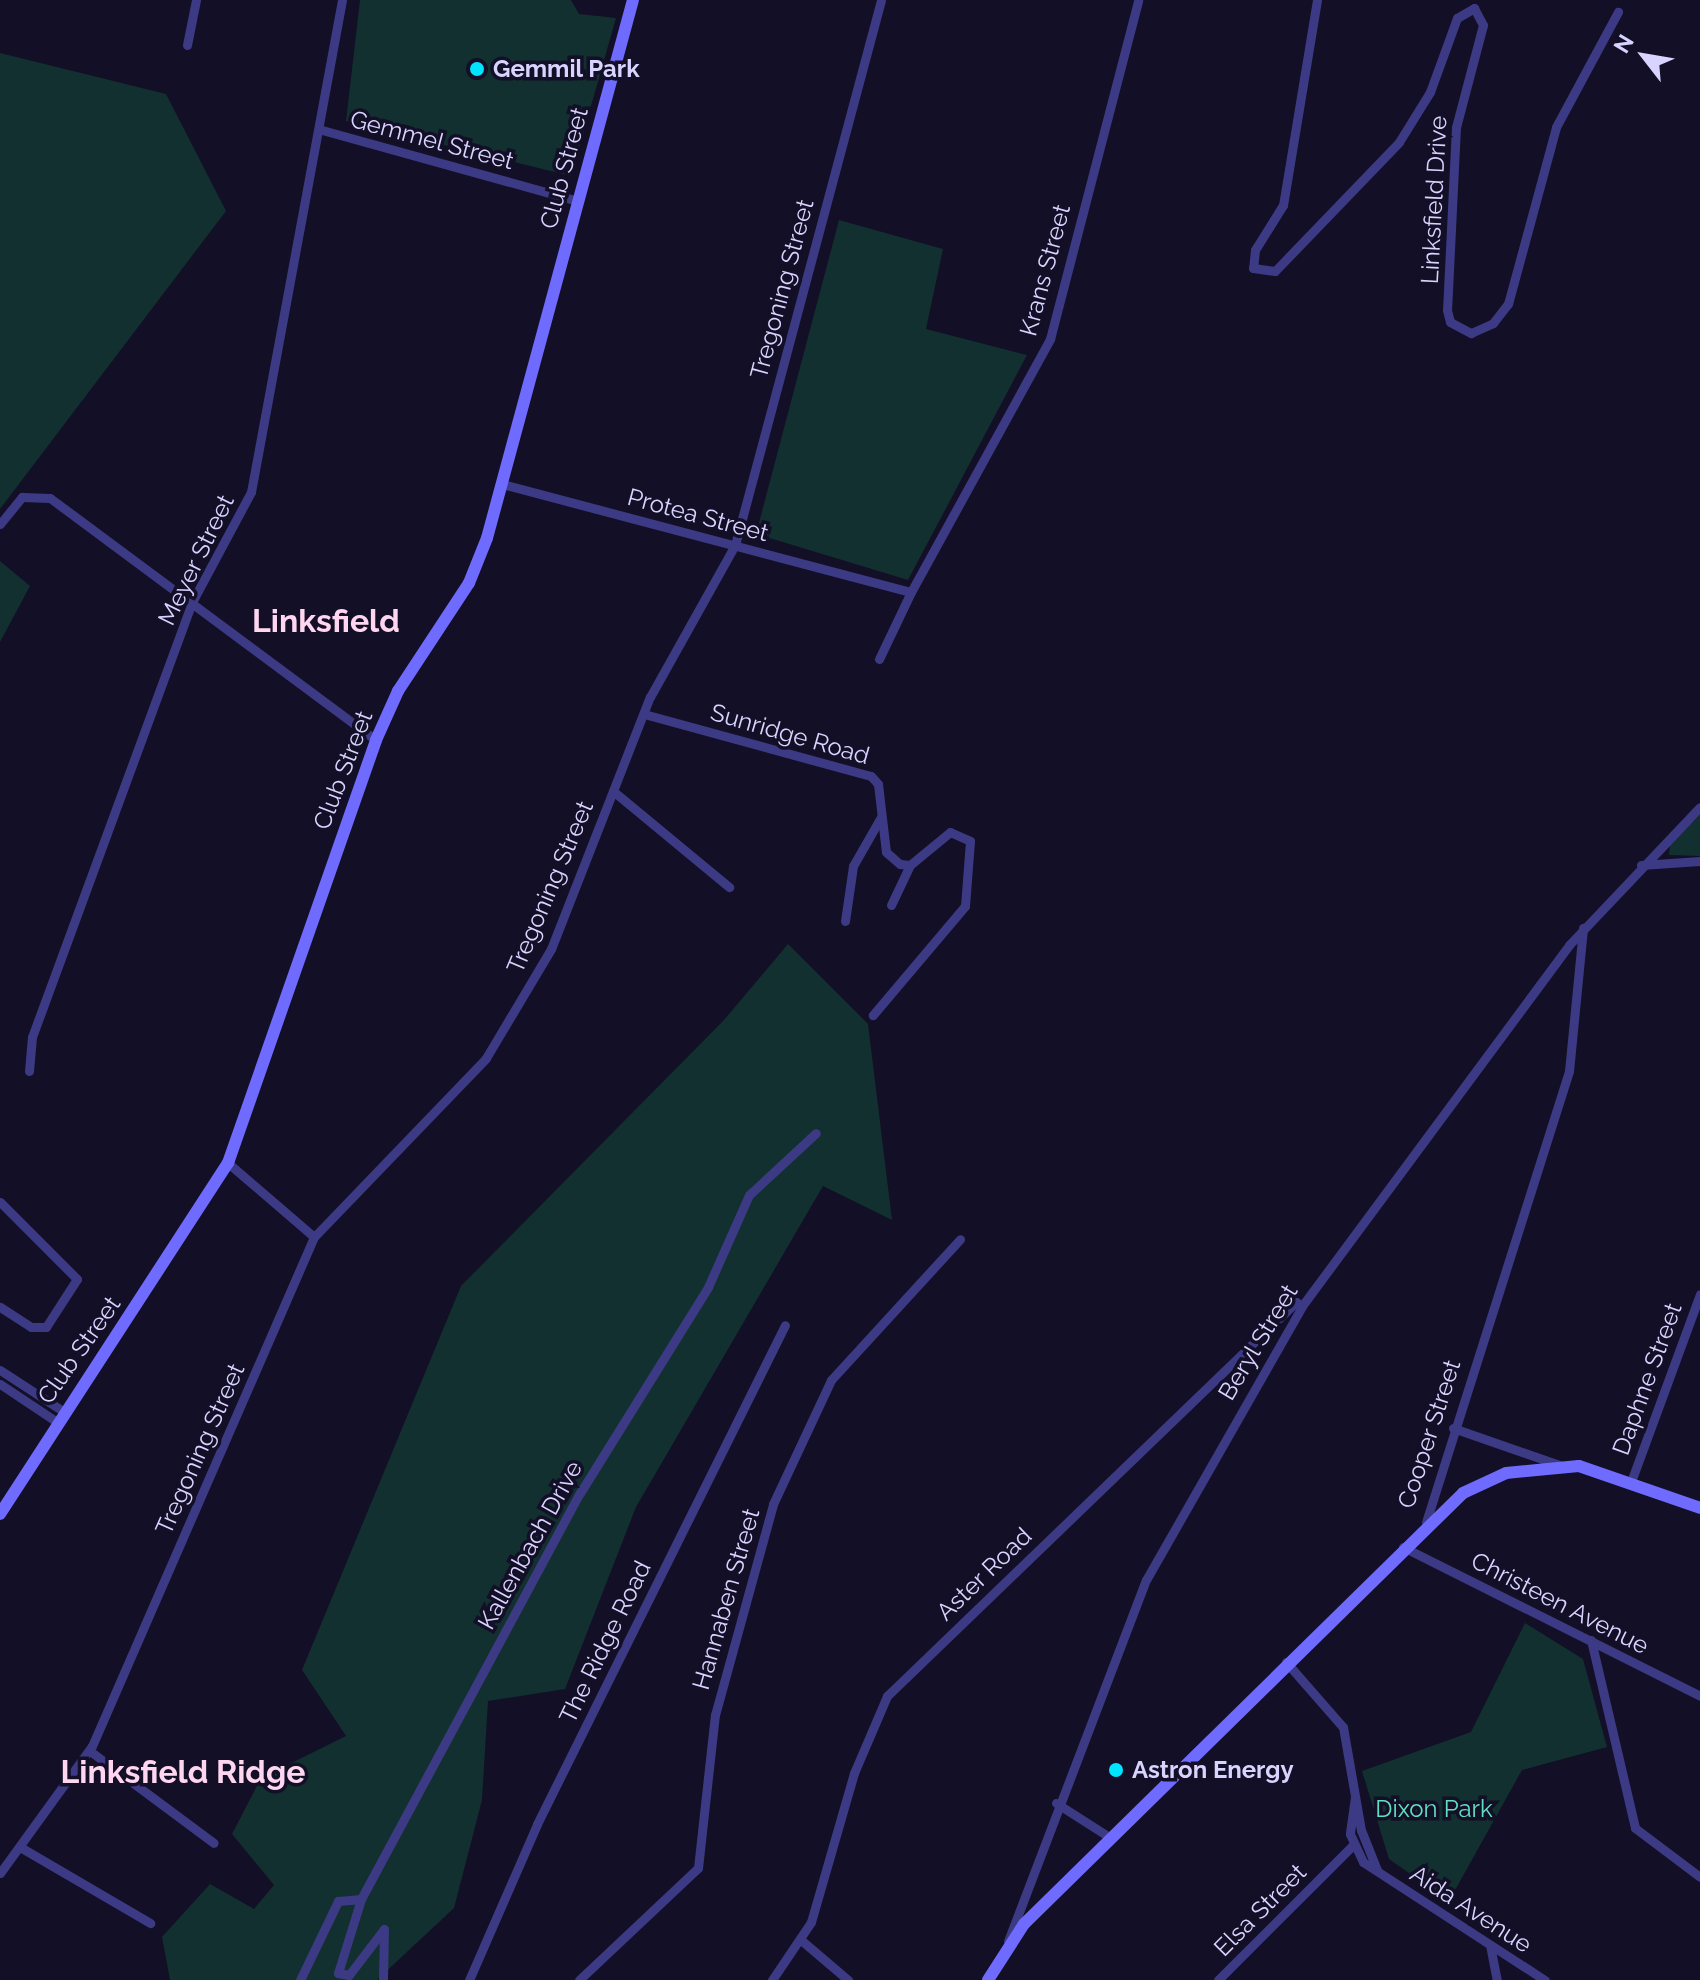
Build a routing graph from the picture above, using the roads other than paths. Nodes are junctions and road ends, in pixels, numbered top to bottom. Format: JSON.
{"nodes":[{"id":1,"x":196,"y":0,"type":"edge"},
{"id":2,"x":342,"y":0,"type":"edge"},
{"id":3,"x":633,"y":0,"type":"edge"},
{"id":4,"x":881,"y":0,"type":"edge"},
{"id":5,"x":1138,"y":0,"type":"edge"},
{"id":6,"x":1317,"y":0,"type":"edge"},
{"id":7,"x":1618,"y":12,"type":"dead end"},
{"id":8,"x":187,"y":45,"type":"dead end"},
{"id":9,"x":322,"y":130,"type":"junction"},
{"id":10,"x":578,"y":201,"type":"junction"},
{"id":11,"x":502,"y":484,"type":"junction"},
{"id":12,"x":0,"y":524,"type":"edge"},
{"id":13,"x":735,"y":545,"type":"junction"},
{"id":14,"x":911,"y":592,"type":"junction"},
{"id":15,"x":192,"y":602,"type":"junction"},
{"id":16,"x":879,"y":659,"type":"dead end"},
{"id":17,"x":644,"y":714,"type":"junction"},
{"id":18,"x":376,"y":740,"type":"junction"},
{"id":19,"x":613,"y":791,"type":"junction"},
{"id":20,"x":1700,"y":807,"type":"edge"},
{"id":21,"x":882,"y":816,"type":"junction"},
{"id":22,"x":1700,"y":861,"type":"edge"},
{"id":23,"x":910,"y":865,"type":"junction"},
{"id":24,"x":1641,"y":865,"type":"junction"},
{"id":25,"x":729,"y":887,"type":"dead end"},
{"id":26,"x":891,"y":905,"type":"dead end"},
{"id":27,"x":845,"y":921,"type":"dead end"},
{"id":28,"x":1583,"y":928,"type":"junction"},
{"id":29,"x":873,"y":1015,"type":"dead end"},
{"id":30,"x":29,"y":1071,"type":"dead end"},
{"id":31,"x":816,"y":1133,"type":"dead end"},
{"id":32,"x":228,"y":1163,"type":"junction"},
{"id":33,"x":0,"y":1202,"type":"edge"},
{"id":34,"x":314,"y":1237,"type":"junction"},
{"id":35,"x":960,"y":1239,"type":"dead end"},
{"id":36,"x":1700,"y":1294,"type":"edge"},
{"id":37,"x":1299,"y":1304,"type":"junction"},
{"id":38,"x":0,"y":1307,"type":"edge"},
{"id":39,"x":1696,"y":1317,"type":"edge"},
{"id":40,"x":785,"y":1325,"type":"dead end"},
{"id":41,"x":0,"y":1370,"type":"edge"},
{"id":42,"x":0,"y":1384,"type":"edge"},
{"id":43,"x":60,"y":1416,"type":"junction"},
{"id":44,"x":1453,"y":1428,"type":"junction"},
{"id":45,"x":1559,"y":1465,"type":"junction"},
{"id":46,"x":1632,"y":1479,"type":"junction"},
{"id":47,"x":1700,"y":1508,"type":"edge"},
{"id":48,"x":0,"y":1514,"type":"edge"},
{"id":49,"x":1426,"y":1522,"type":"junction"},
{"id":50,"x":1401,"y":1546,"type":"junction"},
{"id":51,"x":1591,"y":1640,"type":"junction"},
{"id":52,"x":1286,"y":1662,"type":"junction"},
{"id":53,"x":1700,"y":1696,"type":"edge"},
{"id":54,"x":90,"y":1751,"type":"junction"},
{"id":55,"x":1355,"y":1797,"type":"junction"},
{"id":56,"x":1056,"y":1803,"type":"junction"},
{"id":57,"x":1111,"y":1838,"type":"junction"},
{"id":58,"x":1363,"y":1839,"type":"junction"},
{"id":59,"x":214,"y":1843,"type":"dead end"},
{"id":60,"x":1352,"y":1846,"type":"junction"},
{"id":61,"x":20,"y":1847,"type":"junction"},
{"id":62,"x":1368,"y":1849,"type":"junction"},
{"id":63,"x":1357,"y":1856,"type":"junction"},
{"id":64,"x":1331,"y":1869,"type":"junction"},
{"id":65,"x":1377,"y":1870,"type":"junction"},
{"id":66,"x":0,"y":1873,"type":"edge"},
{"id":67,"x":1700,"y":1877,"type":"edge"},
{"id":68,"x":361,"y":1899,"type":"junction"},
{"id":69,"x":150,"y":1923,"type":"dead end"},
{"id":70,"x":801,"y":1940,"type":"junction"},
{"id":71,"x":1008,"y":1941,"type":"junction"},
{"id":72,"x":1490,"y":1945,"type":"junction"},
{"id":73,"x":300,"y":1980,"type":"edge"},
{"id":74,"x":383,"y":1980,"type":"edge"},
{"id":75,"x":469,"y":1980,"type":"edge"},
{"id":76,"x":579,"y":1980,"type":"edge"},
{"id":77,"x":772,"y":1980,"type":"edge"},
{"id":78,"x":848,"y":1980,"type":"edge"},
{"id":79,"x":988,"y":1980,"type":"edge"},
{"id":80,"x":1218,"y":1980,"type":"edge"},
{"id":81,"x":1497,"y":1980,"type":"edge"},
{"id":82,"x":1545,"y":1980,"type":"edge"}],
"edges":[{"from":1,"to":8,"type":"street"},
{"from":2,"to":9,"type":"street","name":"Meyer Street"},
{"from":3,"to":10,"type":"main road","name":"Club Street"},
{"from":4,"to":13,"type":"street","name":"Tregoning Street"},
{"from":5,"to":14,"type":"street","name":"Krans Street"},
{"from":6,"to":7,"type":"street","name":"Linksfield Drive"},
{"from":9,"to":10,"type":"street","name":"Gemmel Street"},
{"from":9,"to":15,"type":"street","name":"Meyer Street"},
{"from":10,"to":11,"type":"main road","name":"Club Street"},
{"from":11,"to":13,"type":"street","name":"Protea Street"},
{"from":11,"to":18,"type":"main road","name":"Club Street"},
{"from":12,"to":15,"type":"street"},
{"from":13,"to":14,"type":"street","name":"Protea Street"},
{"from":13,"to":17,"type":"street","name":"Tregoning Street"},
{"from":14,"to":16,"type":"street","name":"Krans Street"},
{"from":15,"to":18,"type":"street"},
{"from":15,"to":30,"type":"street","name":"Meyer Street"},
{"from":17,"to":19,"type":"street","name":"Tregoning Street"},
{"from":17,"to":21,"type":"street","name":"Sunridge Road"},
{"from":18,"to":32,"type":"main road","name":"Club Street"},
{"from":19,"to":25,"type":"street"},
{"from":19,"to":34,"type":"street","name":"Tregoning Street"},
{"from":20,"to":24,"type":"street","name":"Beryl Street"},
{"from":21,"to":23,"type":"street","name":"Sunridge Road"},
{"from":21,"to":27,"type":"street"},
{"from":22,"to":24,"type":"street"},
{"from":23,"to":26,"type":"street"},
{"from":23,"to":29,"type":"street"},
{"from":24,"to":28,"type":"street","name":"Beryl Street"},
{"from":28,"to":37,"type":"street","name":"Beryl Street"},
{"from":28,"to":44,"type":"street","name":"Cooper Street"},
{"from":31,"to":68,"type":"street","name":"Kallenbach Drive"},
{"from":32,"to":34,"type":"street"},
{"from":32,"to":43,"type":"main road","name":"Club Street"},
{"from":33,"to":38,"type":"street"},
{"from":34,"to":54,"type":"street","name":"Tregoning Street"},
{"from":35,"to":76,"type":"street","name":"Hannaben Street"},
{"from":36,"to":39,"type":"street","name":"Daphne Street"},
{"from":37,"to":56,"type":"street","name":"Beryl Street"},
{"from":37,"to":70,"type":"street","name":"Aster Road"},
{"from":39,"to":46,"type":"street","name":"Daphne Street"},
{"from":40,"to":75,"type":"street","name":"The Ridge Road"},
{"from":41,"to":43,"type":"street"},
{"from":42,"to":43,"type":"street"},
{"from":43,"to":48,"type":"main road","name":"Club Street"},
{"from":44,"to":45,"type":"street"},
{"from":44,"to":49,"type":"street","name":"Cooper Street"},
{"from":45,"to":46,"type":"main road"},
{"from":45,"to":49,"type":"main road"},
{"from":46,"to":47,"type":"main road"},
{"from":49,"to":50,"type":"main road","name":"Cooper Street"},
{"from":50,"to":51,"type":"street","name":"Christeen Avenue"},
{"from":50,"to":52,"type":"main road","name":"Cooper Street"},
{"from":51,"to":53,"type":"street","name":"Christeen Avenue"},
{"from":51,"to":67,"type":"street"},
{"from":52,"to":55,"type":"street","name":"Aida Avenue"},
{"from":52,"to":57,"type":"main road","name":"Cooper Street"},
{"from":54,"to":59,"type":"street"},
{"from":54,"to":61,"type":"street","name":"Tregoning Street"},
{"from":55,"to":58,"type":"street","name":"Aida Avenue"},
{"from":55,"to":60,"type":"street","name":"Aida Avenue"},
{"from":56,"to":57,"type":"street"},
{"from":56,"to":71,"type":"street","name":"Beryl Street"},
{"from":57,"to":71,"type":"main road","name":"Cooper Street"},
{"from":58,"to":60,"type":"street","name":"Elsa Street"},
{"from":58,"to":62,"type":"street","name":"Aida Avenue"},
{"from":60,"to":63,"type":"street","name":"Aida Avenue"},
{"from":60,"to":64,"type":"street","name":"Elsa Street"},
{"from":61,"to":66,"type":"street","name":"Tregoning Street"},
{"from":61,"to":69,"type":"street"},
{"from":62,"to":63,"type":"street","name":"Elsa Street"},
{"from":62,"to":65,"type":"street","name":"Aida Avenue"},
{"from":63,"to":64,"type":"street","name":"Elsa Street"},
{"from":63,"to":65,"type":"street","name":"Aida Avenue"},
{"from":64,"to":80,"type":"street","name":"Elsa Street"},
{"from":65,"to":72,"type":"street","name":"Aida Avenue"},
{"from":68,"to":73,"type":"street"},
{"from":68,"to":74,"type":"street","name":"Kallenbach Drive"},
{"from":70,"to":77,"type":"street","name":"Aster Road"},
{"from":70,"to":78,"type":"street"},
{"from":71,"to":79,"type":"main road","name":"Beryl Street"},
{"from":72,"to":81,"type":"street"},
{"from":72,"to":82,"type":"street","name":"Aida Avenue"}]}
